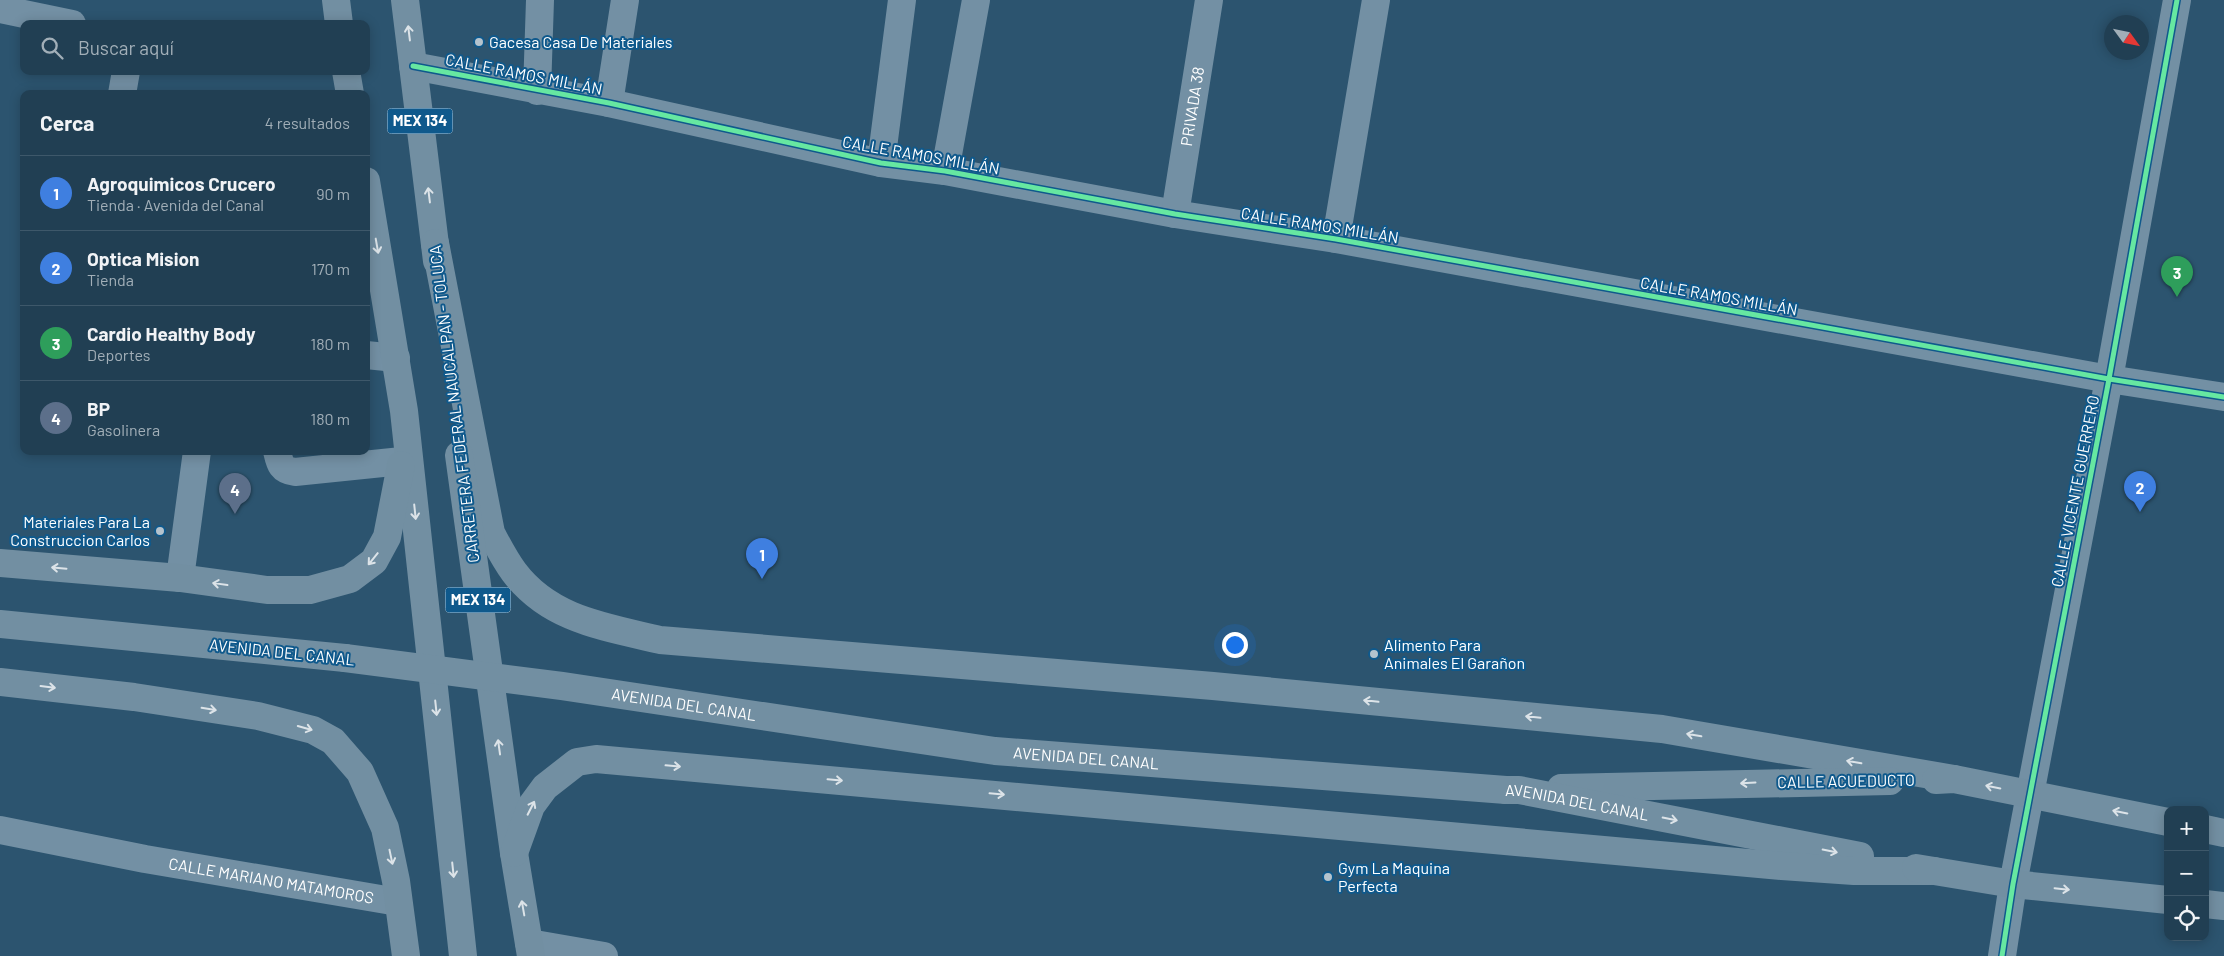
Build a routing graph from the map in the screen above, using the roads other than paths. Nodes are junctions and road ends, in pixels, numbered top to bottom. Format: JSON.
{"nodes":[{"id":1,"x":336,"y":0,"type":"edge"},
{"id":2,"x":405,"y":0,"type":"edge"},
{"id":3,"x":540,"y":0,"type":"edge"},
{"id":4,"x":625,"y":0,"type":"edge"},
{"id":5,"x":902,"y":0,"type":"edge"},
{"id":6,"x":976,"y":0,"type":"edge"},
{"id":7,"x":1210,"y":0,"type":"edge"},
{"id":8,"x":1376,"y":0,"type":"edge"},
{"id":9,"x":2176,"y":0,"type":"edge"},
{"id":10,"x":0,"y":9,"type":"edge"},
{"id":11,"x":63,"y":15,"type":"edge"},
{"id":12,"x":338,"y":20,"type":"edge"},
{"id":13,"x":414,"y":66,"type":"junction"},
{"id":14,"x":125,"y":75,"type":"edge"},
{"id":15,"x":347,"y":75,"type":"edge"},
{"id":16,"x":123,"y":90,"type":"edge"},
{"id":17,"x":349,"y":90,"type":"edge"},
{"id":18,"x":537,"y":91,"type":"junction"},
{"id":19,"x":609,"y":103,"type":"junction"},
{"id":20,"x":881,"y":163,"type":"junction"},
{"id":21,"x":945,"y":171,"type":"junction"},
{"id":22,"x":370,"y":205,"type":"edge"},
{"id":23,"x":1175,"y":214,"type":"junction"},
{"id":24,"x":1336,"y":239,"type":"junction"},
{"id":25,"x":435,"y":243,"type":"junction"},
{"id":26,"x":370,"y":355,"type":"edge"},
{"id":27,"x":396,"y":358,"type":"junction"},
{"id":28,"x":2109,"y":379,"type":"junction"},
{"id":29,"x":2224,"y":397,"type":"edge"},
{"id":30,"x":404,"y":411,"type":"junction"},
{"id":31,"x":196,"y":455,"type":"edge"},
{"id":32,"x":278,"y":455,"type":"edge"},
{"id":33,"x":402,"y":461,"type":"junction"},
{"id":34,"x":0,"y":562,"type":"edge"},
{"id":35,"x":180,"y":578,"type":"junction"},
{"id":36,"x":0,"y":624,"type":"edge"},
{"id":37,"x":0,"y":682,"type":"edge"},
{"id":38,"x":1954,"y":779,"type":"junction"},
{"id":39,"x":1513,"y":790,"type":"junction"},
{"id":40,"x":2031,"y":794,"type":"junction"},
{"id":41,"x":2164,"y":821,"type":"edge"},
{"id":42,"x":0,"y":830,"type":"edge"},
{"id":43,"x":2209,"y":830,"type":"edge"},
{"id":44,"x":2224,"y":833,"type":"edge"},
{"id":45,"x":514,"y":853,"type":"junction"},
{"id":46,"x":1934,"y":871,"type":"junction"},
{"id":47,"x":2013,"y":884,"type":"junction"},
{"id":48,"x":2164,"y":900,"type":"edge"},
{"id":49,"x":398,"y":902,"type":"junction"},
{"id":50,"x":2209,"y":904,"type":"edge"},
{"id":51,"x":2224,"y":906,"type":"edge"},
{"id":52,"x":530,"y":949,"type":"edge"},
{"id":53,"x":406,"y":956,"type":"edge"},
{"id":54,"x":463,"y":956,"type":"edge"},
{"id":55,"x":604,"y":956,"type":"edge"},
{"id":56,"x":2002,"y":956,"type":"edge"}],
"edges":[{"from":1,"to":12,"type":"main road"},
{"from":13,"to":2,"type":"main road","name":"CARRETERA FEDERAL NAUCALPAN - TOLUCA","number":"MEX 134","one_way":true},
{"from":3,"to":18,"type":"street"},
{"from":4,"to":19,"type":"street"},
{"from":5,"to":20,"type":"street"},
{"from":6,"to":21,"type":"street"},
{"from":7,"to":23,"type":"street","name":"PRIVADA 38"},
{"from":8,"to":24,"type":"street"},
{"from":9,"to":28,"type":"street","name":"CALLE VICENTE GUERRERO"},
{"from":10,"to":11,"type":"street"},
{"from":13,"to":18,"type":"street","name":"CALLE RAMOS MILLÁN"},
{"from":25,"to":13,"type":"main road","name":"CARRETERA FEDERAL NAUCALPAN - TOLUCA","number":"MEX 134","one_way":true},
{"from":14,"to":16,"type":"street"},
{"from":15,"to":17,"type":"main road"},
{"from":18,"to":19,"type":"street","name":"CALLE RAMOS MILLÁN"},
{"from":19,"to":20,"type":"street","name":"CALLE RAMOS MILLÁN"},
{"from":20,"to":21,"type":"street","name":"CALLE RAMOS MILLÁN"},
{"from":21,"to":23,"type":"street","name":"CALLE RAMOS MILLÁN"},
{"from":22,"to":27,"type":"main road","number":"MEX 134","one_way":true},
{"from":23,"to":24,"type":"street","name":"CALLE RAMOS MILLÁN"},
{"from":24,"to":28,"type":"street","name":"CALLE RAMOS MILLÁN"},
{"from":38,"to":25,"type":"main road","one_way":true},
{"from":45,"to":25,"type":"main road","name":"CARRETERA FEDERAL NAUCALPAN - TOLUCA","number":"MEX 134","one_way":true},
{"from":26,"to":27,"type":"street"},
{"from":27,"to":30,"type":"main road","number":"MEX 134"},
{"from":28,"to":29,"type":"street","name":"CALLE RAMOS MILLÁN"},
{"from":28,"to":40,"type":"street","name":"CALLE VICENTE GUERRERO"},
{"from":30,"to":33,"type":"main road"},
{"from":30,"to":54,"type":"main road","number":"MEX 134","one_way":true},
{"from":31,"to":35,"type":"street"},
{"from":32,"to":33,"type":"street"},
{"from":33,"to":35,"type":"main road","one_way":true},
{"from":35,"to":34,"type":"main road","one_way":true},
{"from":36,"to":39,"type":"main road","name":"AVENIDA DEL CANAL","bridge":true},
{"from":37,"to":49,"type":"main road","one_way":true},
{"from":38,"to":39,"type":"main road","name":"CALLE ACUEDUCTO","one_way":true},
{"from":40,"to":38,"type":"main road","name":"CALLE ACUEDUCTO","one_way":true},
{"from":39,"to":46,"type":"main road","name":"AVENIDA DEL CANAL","one_way":true},
{"from":41,"to":40,"type":"main road","name":"CALLE ACUEDUCTO","one_way":true},
{"from":40,"to":47,"type":"street","name":"CALLE VICENTE GUERRERO"},
{"from":42,"to":49,"type":"street","name":"CALLE MARIANO MATAMOROS"},
{"from":43,"to":44,"type":"main road"},
{"from":45,"to":46,"type":"main road","one_way":true},
{"from":52,"to":45,"type":"main road","name":"CARRETERA FEDERAL NAUCALPAN - TOLUCA","number":"MEX 134","one_way":true},
{"from":46,"to":47,"type":"main road","name":"AVENIDA DEL CANAL"},
{"from":47,"to":48,"type":"main road","name":"AVENIDA DEL CANAL","one_way":true},
{"from":47,"to":56,"type":"street","name":"CALLE VICENTE GUERRERO"},
{"from":49,"to":53,"type":"main road"},
{"from":50,"to":51,"type":"main road"},
{"from":52,"to":55,"type":"street"}]}
